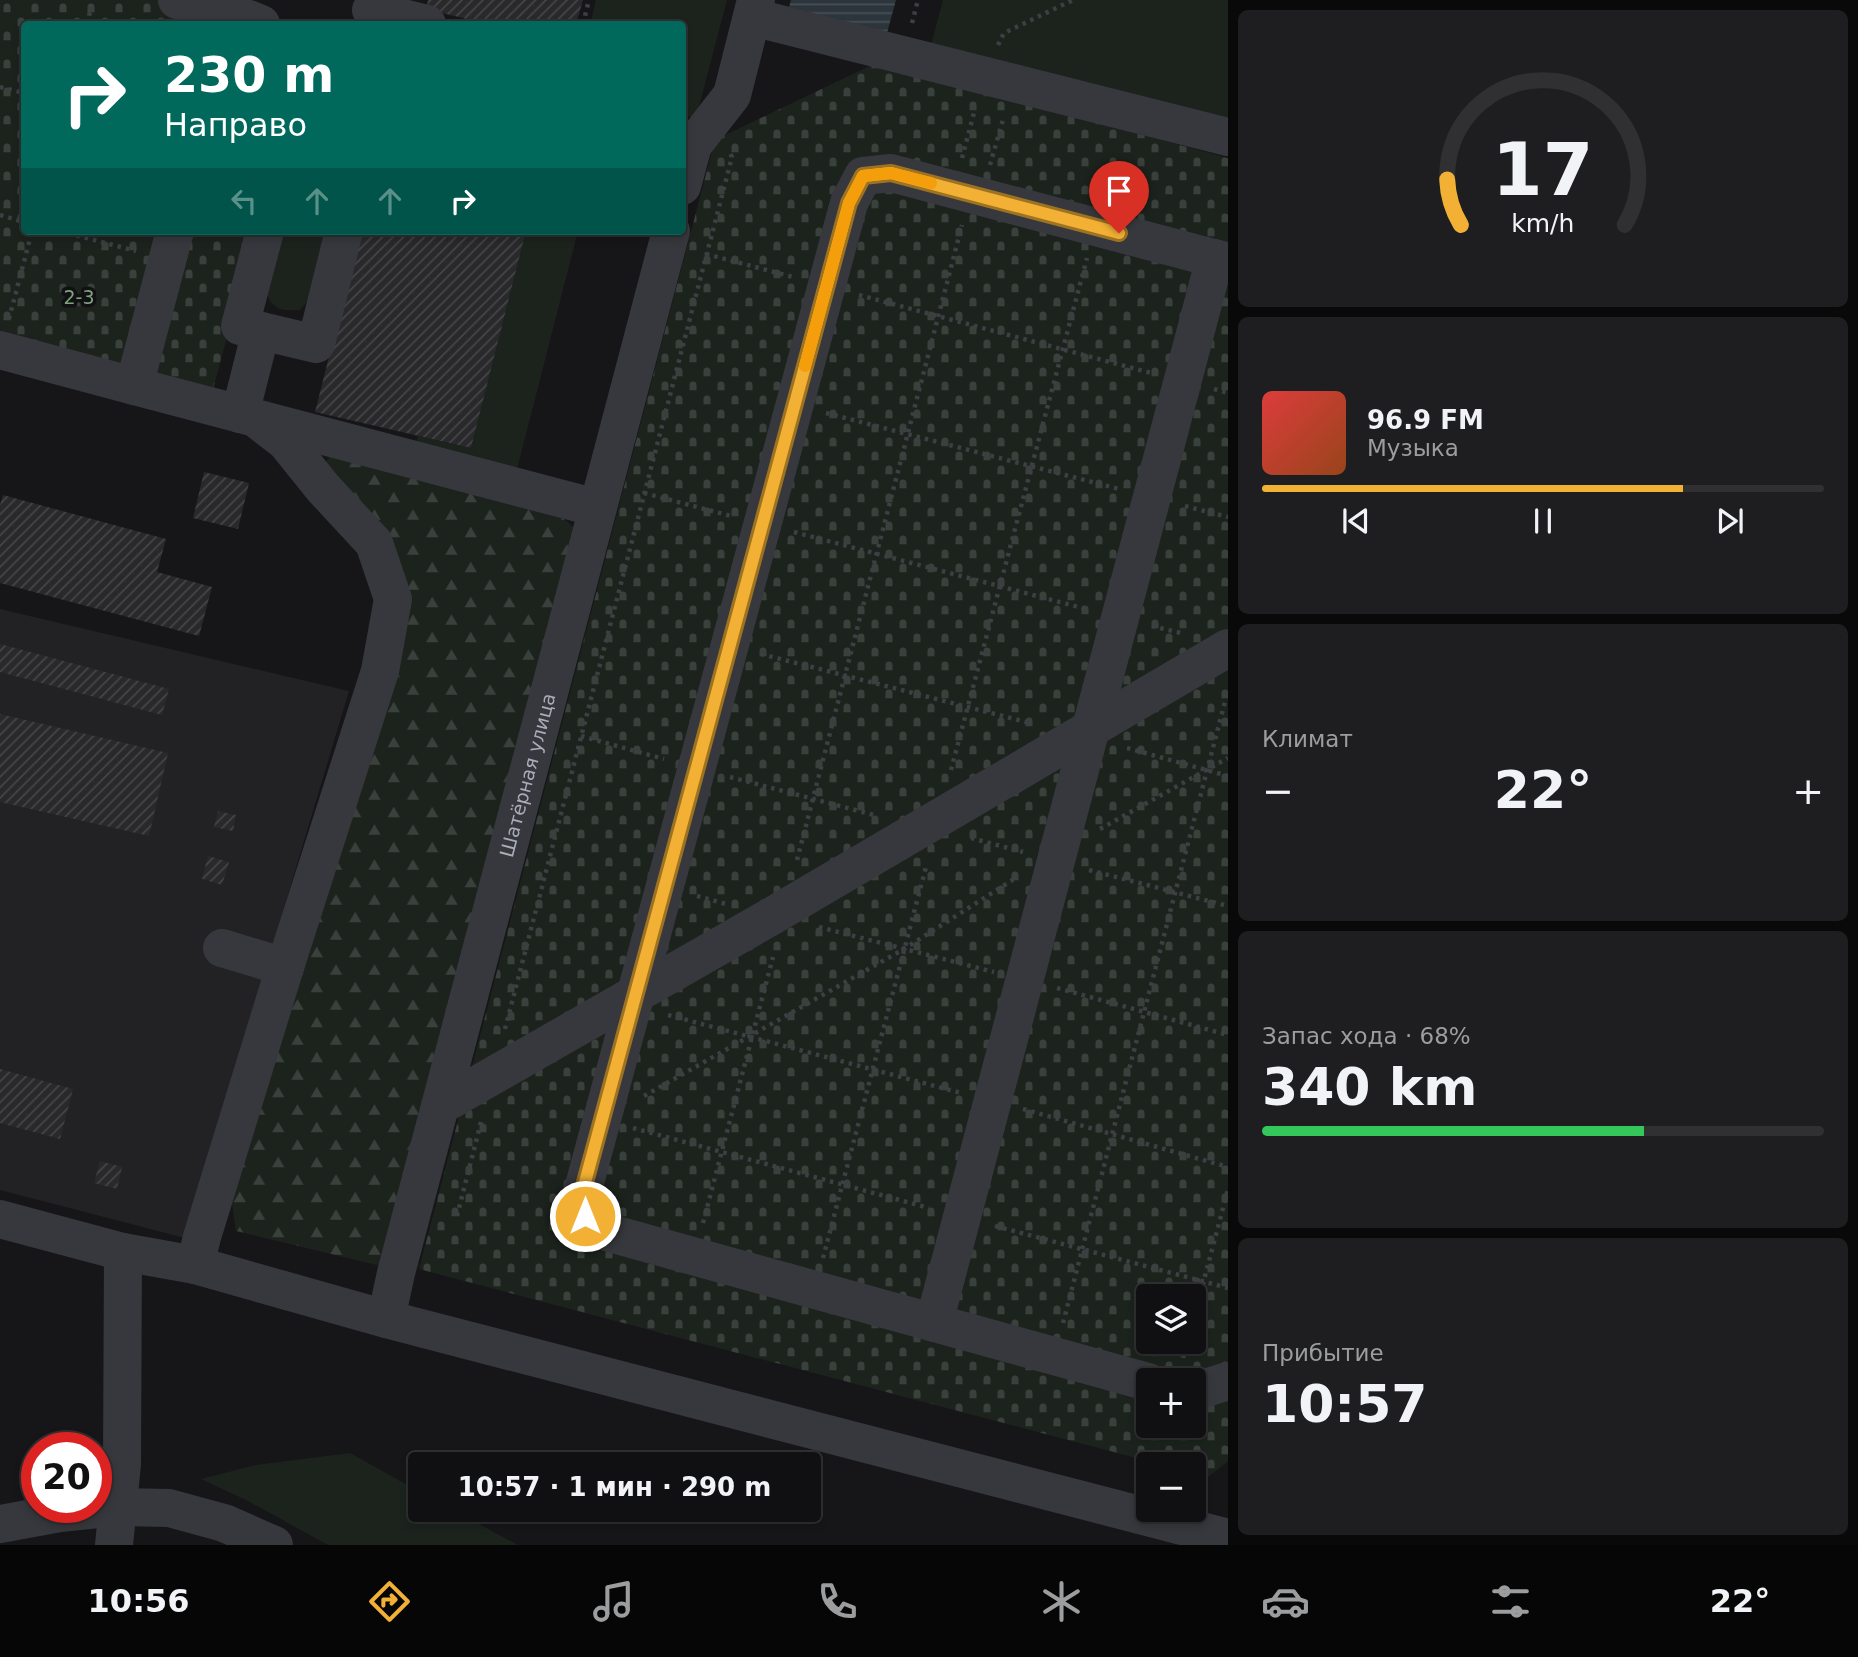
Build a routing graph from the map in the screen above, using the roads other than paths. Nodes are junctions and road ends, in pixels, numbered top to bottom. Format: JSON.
{"nodes":[{"id":1,"x":177,"y":0,"type":"edge"},
{"id":2,"x":754,"y":8,"type":"edge"},
{"id":3,"x":371,"y":12,"type":"edge"},
{"id":4,"x":239,"y":16,"type":"edge"},
{"id":5,"x":412,"y":21,"type":"edge"},
{"id":6,"x":697,"y":135,"type":"edge"},
{"id":7,"x":1228,"y":137,"type":"edge"},
{"id":8,"x":686,"y":172,"type":"edge"},
{"id":9,"x":264,"y":235,"type":"edge"},
{"id":10,"x":343,"y":235,"type":"edge"},
{"id":11,"x":670,"y":235,"type":"edge"},
{"id":12,"x":171,"y":245,"type":"edge"},
{"id":13,"x":1222,"y":260,"type":"edge"},
{"id":14,"x":261,"y":331,"type":"junction"},
{"id":15,"x":0,"y":350,"type":"edge"},
{"id":16,"x":135,"y":386,"type":"junction"},
{"id":17,"x":247,"y":416,"type":"junction"},
{"id":18,"x":597,"y":509,"type":"junction"},
{"id":19,"x":1228,"y":648,"type":"edge"},
{"id":20,"x":1087,"y":733,"type":"junction"},
{"id":21,"x":222,"y":948,"type":"dead end"},
{"id":22,"x":285,"y":967,"type":"junction"},
{"id":23,"x":634,"y":1000,"type":"junction"},
{"id":24,"x":440,"y":1106,"type":"junction"},
{"id":25,"x":0,"y":1219,"type":"edge"},
{"id":26,"x":123,"y":1252,"type":"junction"},
{"id":27,"x":195,"y":1265,"type":"junction"},
{"id":28,"x":386,"y":1319,"type":"junction"},
{"id":29,"x":934,"y":1323,"type":"junction"},
{"id":30,"x":1136,"y":1379,"type":"edge"},
{"id":31,"x":1228,"y":1381,"type":"edge"},
{"id":32,"x":1206,"y":1388,"type":"edge"},
{"id":33,"x":117,"y":1507,"type":"junction"},
{"id":34,"x":0,"y":1524,"type":"edge"},
{"id":35,"x":1228,"y":1538,"type":"edge"},
{"id":36,"x":114,"y":1545,"type":"edge"},
{"id":37,"x":274,"y":1545,"type":"edge"}],
"edges":[{"from":1,"to":4,"type":"street"},
{"from":2,"to":6,"type":"street"},
{"from":2,"to":7,"type":"street"},
{"from":3,"to":5,"type":"street"},
{"from":6,"to":8,"type":"street"},
{"from":9,"to":14,"type":"street"},
{"from":10,"to":14,"type":"street"},
{"from":11,"to":18,"type":"street","name":"Шатёрная улица"},
{"from":12,"to":16,"type":"street"},
{"from":13,"to":20,"type":"street"},
{"from":13,"to":23,"type":"street"},
{"from":14,"to":17,"type":"street"},
{"from":15,"to":16,"type":"street"},
{"from":16,"to":17,"type":"street"},
{"from":17,"to":18,"type":"street"},
{"from":17,"to":22,"type":"street"},
{"from":18,"to":24,"type":"street","name":"Шатёрная улица"},
{"from":19,"to":20,"type":"street"},
{"from":20,"to":23,"type":"street"},
{"from":20,"to":29,"type":"street"},
{"from":21,"to":22,"type":"street"},
{"from":22,"to":27,"type":"street"},
{"from":23,"to":24,"type":"street"},
{"from":23,"to":29,"type":"street"},
{"from":24,"to":28,"type":"street","name":"Шатёрная улица"},
{"from":25,"to":26,"type":"street"},
{"from":26,"to":27,"type":"street"},
{"from":26,"to":33,"type":"street"},
{"from":27,"to":28,"type":"street"},
{"from":28,"to":35,"type":"street"},
{"from":29,"to":30,"type":"street"},
{"from":31,"to":32,"type":"street"},
{"from":33,"to":34,"type":"street"},
{"from":33,"to":36,"type":"street"},
{"from":33,"to":37,"type":"street"}]}
